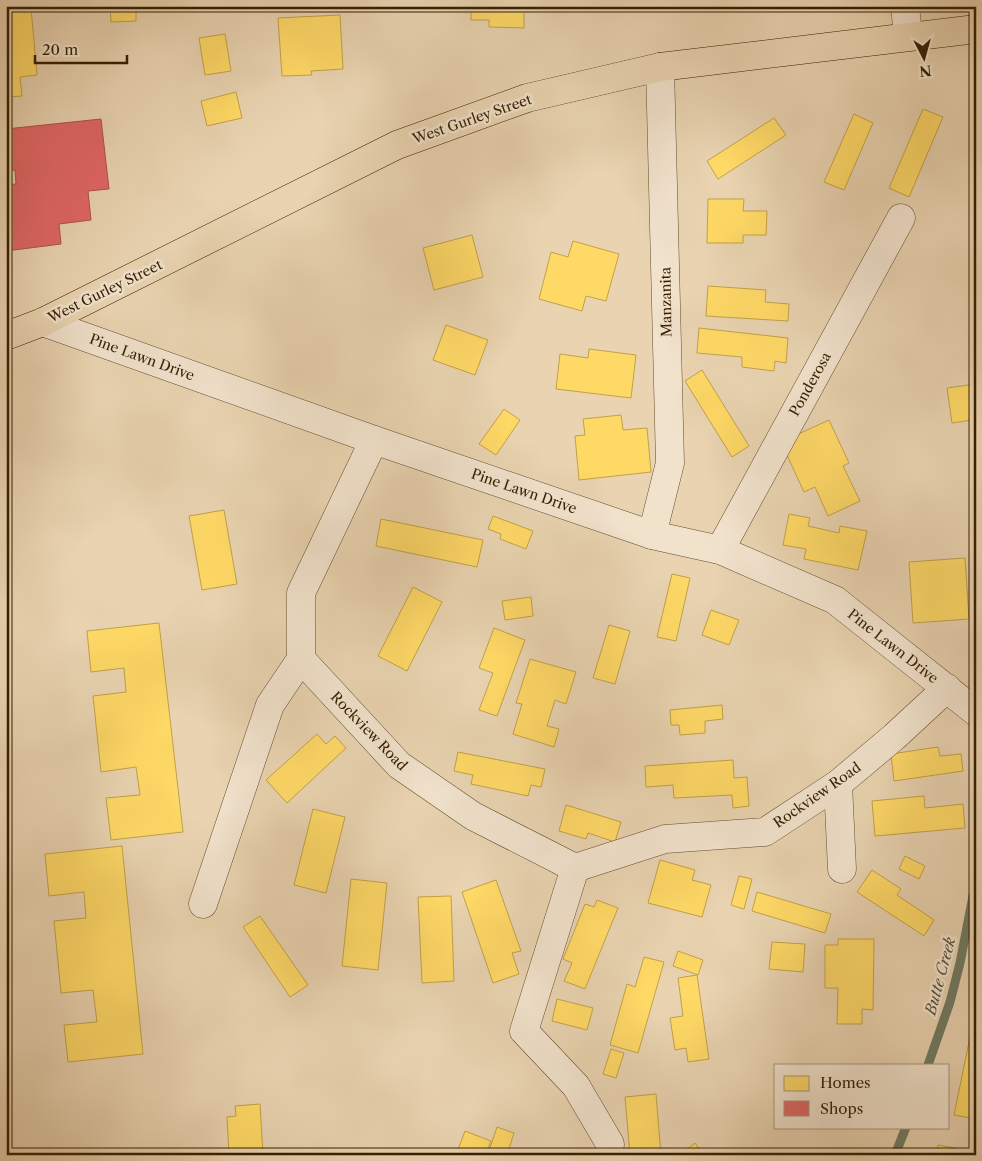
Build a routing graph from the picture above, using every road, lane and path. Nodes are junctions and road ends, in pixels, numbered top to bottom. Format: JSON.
{"nodes":[{"id":1,"x":905,"y":6,"type":"edge"},
{"id":2,"x":976,"y":29,"type":"edge"},
{"id":3,"x":908,"y":36,"type":"junction"},
{"id":4,"x":660,"y":67,"type":"junction"},
{"id":5,"x":901,"y":218,"type":"dead end"},
{"id":6,"x":42,"y":322,"type":"junction"},
{"id":7,"x":6,"y":336,"type":"edge"},
{"id":8,"x":374,"y":440,"type":"junction"},
{"id":9,"x":652,"y":535,"type":"junction"},
{"id":10,"x":720,"y":550,"type":"junction"},
{"id":11,"x":301,"y":659,"type":"junction"},
{"id":12,"x":946,"y":688,"type":"junction"},
{"id":13,"x":976,"y":712,"type":"edge"},
{"id":14,"x":838,"y":784,"type":"junction"},
{"id":15,"x":575,"y":868,"type":"junction"},
{"id":16,"x":842,"y":869,"type":"dead end"},
{"id":17,"x":203,"y":904,"type":"dead end"},
{"id":18,"x":608,"y":1155,"type":"edge"}],
"edges":[{"from":1,"to":3,"type":"street"},
{"from":2,"to":3,"type":"main road","name":"West Gurley Street"},
{"from":3,"to":4,"type":"main road","name":"West Gurley Street"},
{"from":4,"to":6,"type":"main road","name":"West Gurley Street"},
{"from":4,"to":9,"type":"street","name":"Manzanita"},
{"from":5,"to":10,"type":"street","name":"Ponderosa"},
{"from":6,"to":7,"type":"main road","name":"West Gurley Street"},
{"from":6,"to":8,"type":"street","name":"Pine Lawn Drive"},
{"from":8,"to":9,"type":"street","name":"Pine Lawn Drive"},
{"from":8,"to":11,"type":"street"},
{"from":9,"to":10,"type":"street","name":"Pine Lawn Drive"},
{"from":10,"to":12,"type":"street","name":"Pine Lawn Drive"},
{"from":11,"to":15,"type":"street","name":"Rockview Road"},
{"from":11,"to":17,"type":"street"},
{"from":12,"to":13,"type":"street","name":"Pine Lawn Drive"},
{"from":12,"to":14,"type":"street","name":"Rockview Road"},
{"from":14,"to":15,"type":"street","name":"Rockview Road"},
{"from":14,"to":16,"type":"street"},
{"from":15,"to":18,"type":"street"}]}
